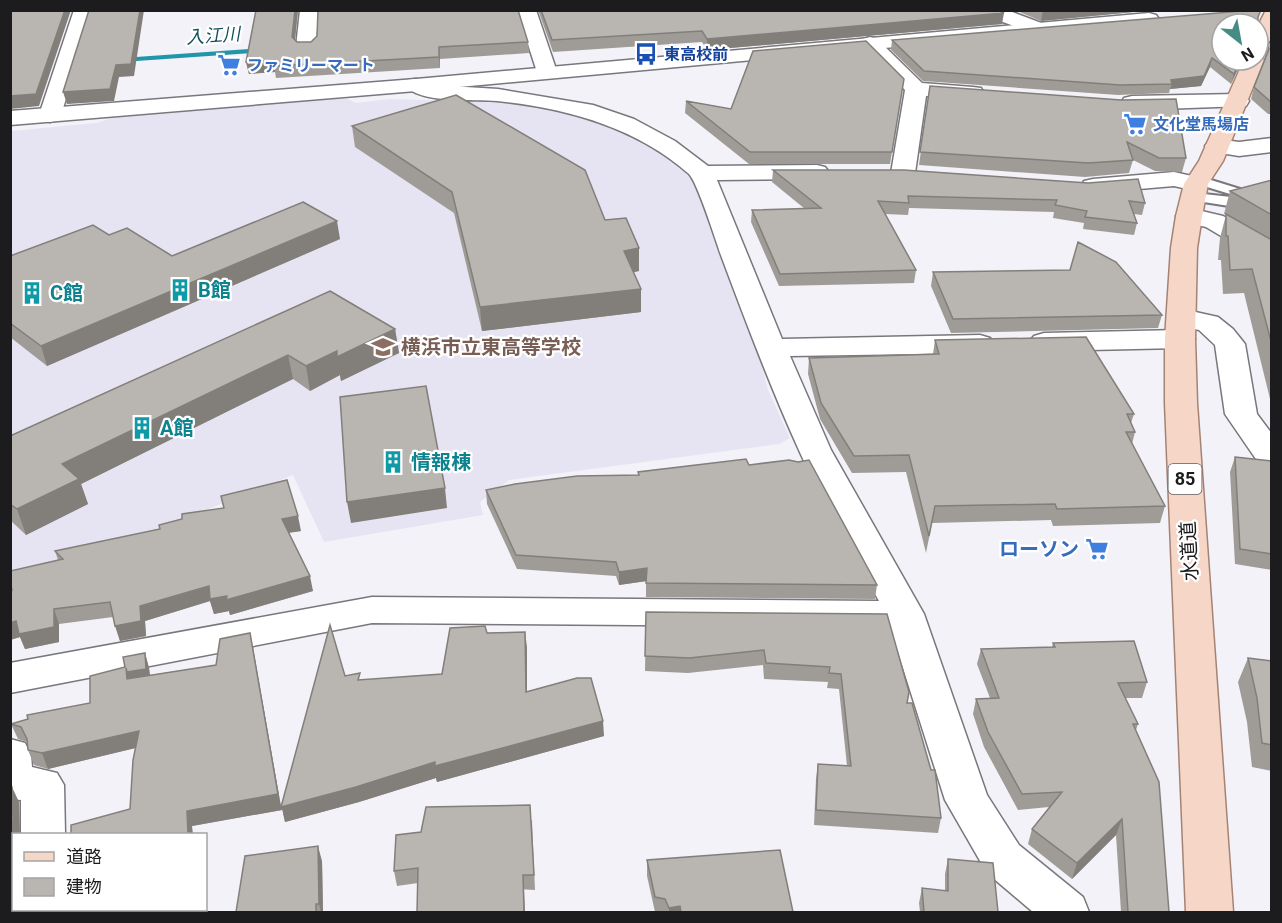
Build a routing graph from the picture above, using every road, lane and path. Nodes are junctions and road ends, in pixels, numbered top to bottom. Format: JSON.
{"nodes":[{"id":1,"x":84,"y":10,"type":"edge"},
{"id":2,"x":309,"y":10,"type":"edge"},
{"id":3,"x":526,"y":10,"type":"edge"},
{"id":4,"x":988,"y":10,"type":"edge"},
{"id":5,"x":1168,"y":18,"type":"edge"},
{"id":6,"x":1037,"y":28,"type":"junction"},
{"id":7,"x":870,"y":43,"type":"junction"},
{"id":8,"x":306,"y":47,"type":"edge"},
{"id":9,"x":547,"y":72,"type":"junction"},
{"id":10,"x":1249,"y":72,"type":"edge"},
{"id":11,"x":416,"y":85,"type":"junction"},
{"id":12,"x":916,"y":89,"type":"junction"},
{"id":13,"x":999,"y":95,"type":"edge"},
{"id":14,"x":1238,"y":100,"type":"junction"},
{"id":15,"x":1106,"y":103,"type":"edge"},
{"id":16,"x":50,"y":115,"type":"junction"},
{"id":17,"x":10,"y":118,"type":"edge"},
{"id":18,"x":1272,"y":145,"type":"edge"},
{"id":19,"x":1217,"y":146,"type":"junction"},
{"id":20,"x":834,"y":172,"type":"edge"},
{"id":21,"x":702,"y":173,"type":"junction"},
{"id":22,"x":903,"y":173,"type":"edge"},
{"id":23,"x":1073,"y":186,"type":"edge"},
{"id":24,"x":1195,"y":194,"type":"junction"},
{"id":25,"x":1272,"y":255,"type":"edge"},
{"id":26,"x":1181,"y":329,"type":"junction"},
{"id":27,"x":771,"y":348,"type":"junction"},
{"id":28,"x":1272,"y":458,"type":"edge"},
{"id":29,"x":905,"y":614,"type":"junction"},
{"id":30,"x":10,"y":678,"type":"edge"},
{"id":31,"x":10,"y":755,"type":"edge"},
{"id":32,"x":43,"y":833,"type":"edge"},
{"id":33,"x":1066,"y":912,"type":"edge"},
{"id":34,"x":1209,"y":912,"type":"edge"}],
"edges":[{"from":1,"to":16,"type":"street"},
{"from":2,"to":8,"type":"street"},
{"from":3,"to":9,"type":"street"},
{"from":4,"to":6,"type":"street"},
{"from":5,"to":6,"type":"street"},
{"from":6,"to":7,"type":"street"},
{"from":7,"to":9,"type":"street"},
{"from":7,"to":12,"type":"street"},
{"from":9,"to":11,"type":"street"},
{"from":10,"to":14,"type":"main road","name":"水道道","number":"85"},
{"from":11,"to":16,"type":"street"},
{"from":11,"to":21,"type":"street"},
{"from":12,"to":13,"type":"street"},
{"from":12,"to":22,"type":"street"},
{"from":14,"to":15,"type":"street"},
{"from":14,"to":19,"type":"main road","name":"水道道","number":"85"},
{"from":16,"to":17,"type":"street"},
{"from":18,"to":19,"type":"street"},
{"from":19,"to":24,"type":"main road","name":"水道道","number":"85"},
{"from":20,"to":21,"type":"street"},
{"from":21,"to":27,"type":"street"},
{"from":23,"to":24,"type":"street"},
{"from":24,"to":25,"type":"street"},
{"from":24,"to":26,"type":"main road","name":"水道道","number":"85"},
{"from":26,"to":27,"type":"street"},
{"from":26,"to":28,"type":"street"},
{"from":26,"to":34,"type":"main road","name":"水道道","number":"85"},
{"from":27,"to":29,"type":"street"},
{"from":29,"to":30,"type":"street"},
{"from":29,"to":33,"type":"street"},
{"from":31,"to":32,"type":"street"}]}
